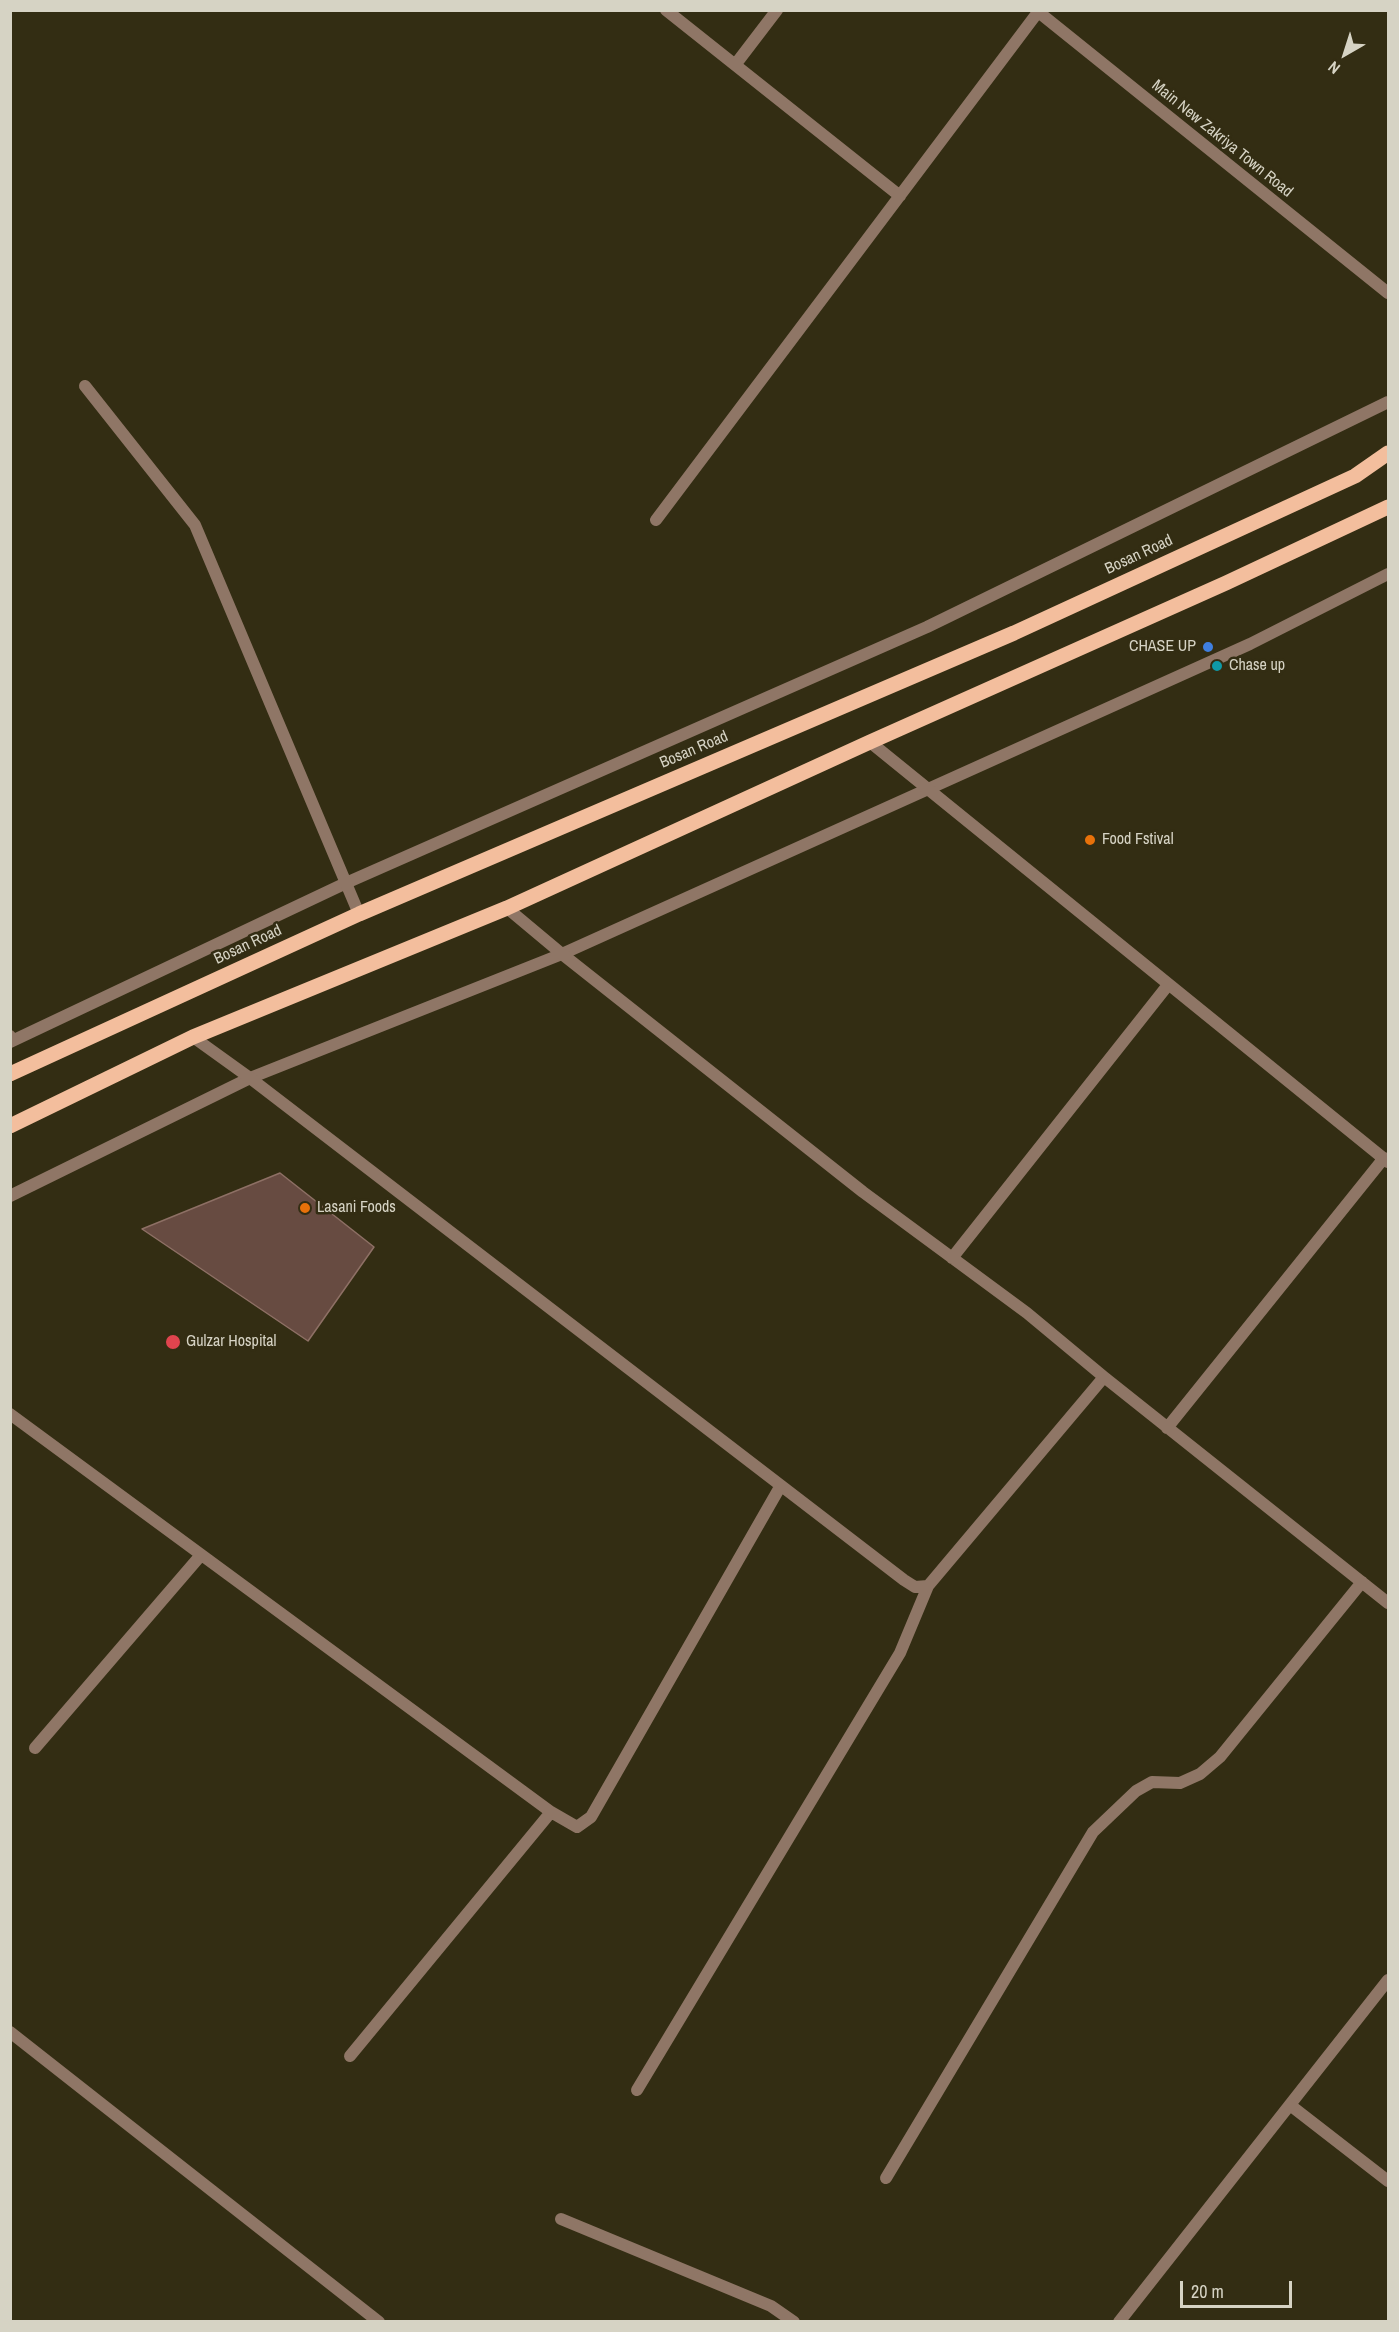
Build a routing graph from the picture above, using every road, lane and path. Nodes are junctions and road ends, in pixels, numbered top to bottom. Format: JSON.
{"nodes":[{"id":1,"x":666,"y":10,"type":"edge"},
{"id":2,"x":777,"y":10,"type":"edge"},
{"id":3,"x":1037,"y":11,"type":"edge"},
{"id":4,"x":735,"y":64,"type":"junction"},
{"id":5,"x":900,"y":196,"type":"junction"},
{"id":6,"x":1389,"y":293,"type":"edge"},
{"id":7,"x":85,"y":386,"type":"dead end"},
{"id":8,"x":1389,"y":402,"type":"edge"},
{"id":9,"x":1389,"y":453,"type":"edge"},
{"id":10,"x":1389,"y":507,"type":"edge"},
{"id":11,"x":656,"y":520,"type":"dead end"},
{"id":12,"x":1389,"y":574,"type":"edge"},
{"id":13,"x":870,"y":742,"type":"junction"},
{"id":14,"x":928,"y":790,"type":"junction"},
{"id":15,"x":346,"y":883,"type":"junction"},
{"id":16,"x":507,"y":908,"type":"junction"},
{"id":17,"x":359,"y":914,"type":"junction"},
{"id":18,"x":562,"y":954,"type":"junction"},
{"id":19,"x":1168,"y":985,"type":"junction"},
{"id":20,"x":193,"y":1037,"type":"junction"},
{"id":21,"x":11,"y":1039,"type":"edge"},
{"id":22,"x":10,"y":1074,"type":"edge"},
{"id":23,"x":250,"y":1078,"type":"junction"},
{"id":24,"x":10,"y":1126,"type":"edge"},
{"id":25,"x":1386,"y":1160,"type":"edge"},
{"id":26,"x":10,"y":1196,"type":"edge"},
{"id":27,"x":952,"y":1258,"type":"junction"},
{"id":28,"x":1104,"y":1377,"type":"junction"},
{"id":29,"x":10,"y":1414,"type":"edge"},
{"id":30,"x":1167,"y":1428,"type":"junction"},
{"id":31,"x":780,"y":1487,"type":"junction"},
{"id":32,"x":201,"y":1555,"type":"junction"},
{"id":33,"x":1362,"y":1582,"type":"junction"},
{"id":34,"x":928,"y":1586,"type":"junction"},
{"id":35,"x":1389,"y":1604,"type":"edge"},
{"id":36,"x":35,"y":1748,"type":"dead end"},
{"id":37,"x":552,"y":1812,"type":"junction"},
{"id":38,"x":1389,"y":1980,"type":"edge"},
{"id":39,"x":10,"y":2032,"type":"edge"},
{"id":40,"x":350,"y":2056,"type":"dead end"},
{"id":41,"x":637,"y":2090,"type":"dead end"},
{"id":42,"x":1290,"y":2105,"type":"junction"},
{"id":43,"x":886,"y":2178,"type":"dead end"},
{"id":44,"x":1389,"y":2181,"type":"edge"},
{"id":45,"x":561,"y":2219,"type":"dead end"},
{"id":46,"x":379,"y":2322,"type":"edge"},
{"id":47,"x":794,"y":2322,"type":"edge"},
{"id":48,"x":1119,"y":2322,"type":"edge"}],
"edges":[{"from":1,"to":4,"type":"street"},
{"from":2,"to":4,"type":"street"},
{"from":3,"to":5,"type":"street"},
{"from":3,"to":6,"type":"street","name":"Main New Zakriya Town Road"},
{"from":4,"to":5,"type":"street"},
{"from":5,"to":11,"type":"street"},
{"from":7,"to":15,"type":"street"},
{"from":8,"to":15,"type":"street"},
{"from":9,"to":17,"type":"main road","name":"Bosan Road"},
{"from":10,"to":13,"type":"main road"},
{"from":12,"to":14,"type":"street"},
{"from":13,"to":14,"type":"street"},
{"from":13,"to":16,"type":"main road"},
{"from":14,"to":18,"type":"street"},
{"from":14,"to":19,"type":"street"},
{"from":15,"to":17,"type":"street"},
{"from":15,"to":21,"type":"street"},
{"from":16,"to":18,"type":"street"},
{"from":16,"to":20,"type":"main road"},
{"from":17,"to":22,"type":"main road","name":"Bosan Road"},
{"from":18,"to":23,"type":"street"},
{"from":18,"to":27,"type":"street"},
{"from":19,"to":25,"type":"street"},
{"from":19,"to":27,"type":"street"},
{"from":20,"to":23,"type":"street"},
{"from":20,"to":24,"type":"main road"},
{"from":23,"to":26,"type":"street"},
{"from":23,"to":31,"type":"street"},
{"from":25,"to":30,"type":"street"},
{"from":27,"to":28,"type":"street"},
{"from":28,"to":30,"type":"street"},
{"from":28,"to":34,"type":"street"},
{"from":29,"to":32,"type":"street"},
{"from":30,"to":33,"type":"street"},
{"from":31,"to":34,"type":"street"},
{"from":31,"to":37,"type":"street"},
{"from":32,"to":36,"type":"street"},
{"from":32,"to":37,"type":"street"},
{"from":33,"to":35,"type":"street"},
{"from":33,"to":43,"type":"street"},
{"from":34,"to":41,"type":"street"},
{"from":37,"to":40,"type":"street"},
{"from":38,"to":42,"type":"street"},
{"from":39,"to":46,"type":"street"},
{"from":42,"to":44,"type":"street"},
{"from":42,"to":48,"type":"street"},
{"from":45,"to":47,"type":"street"}]}
